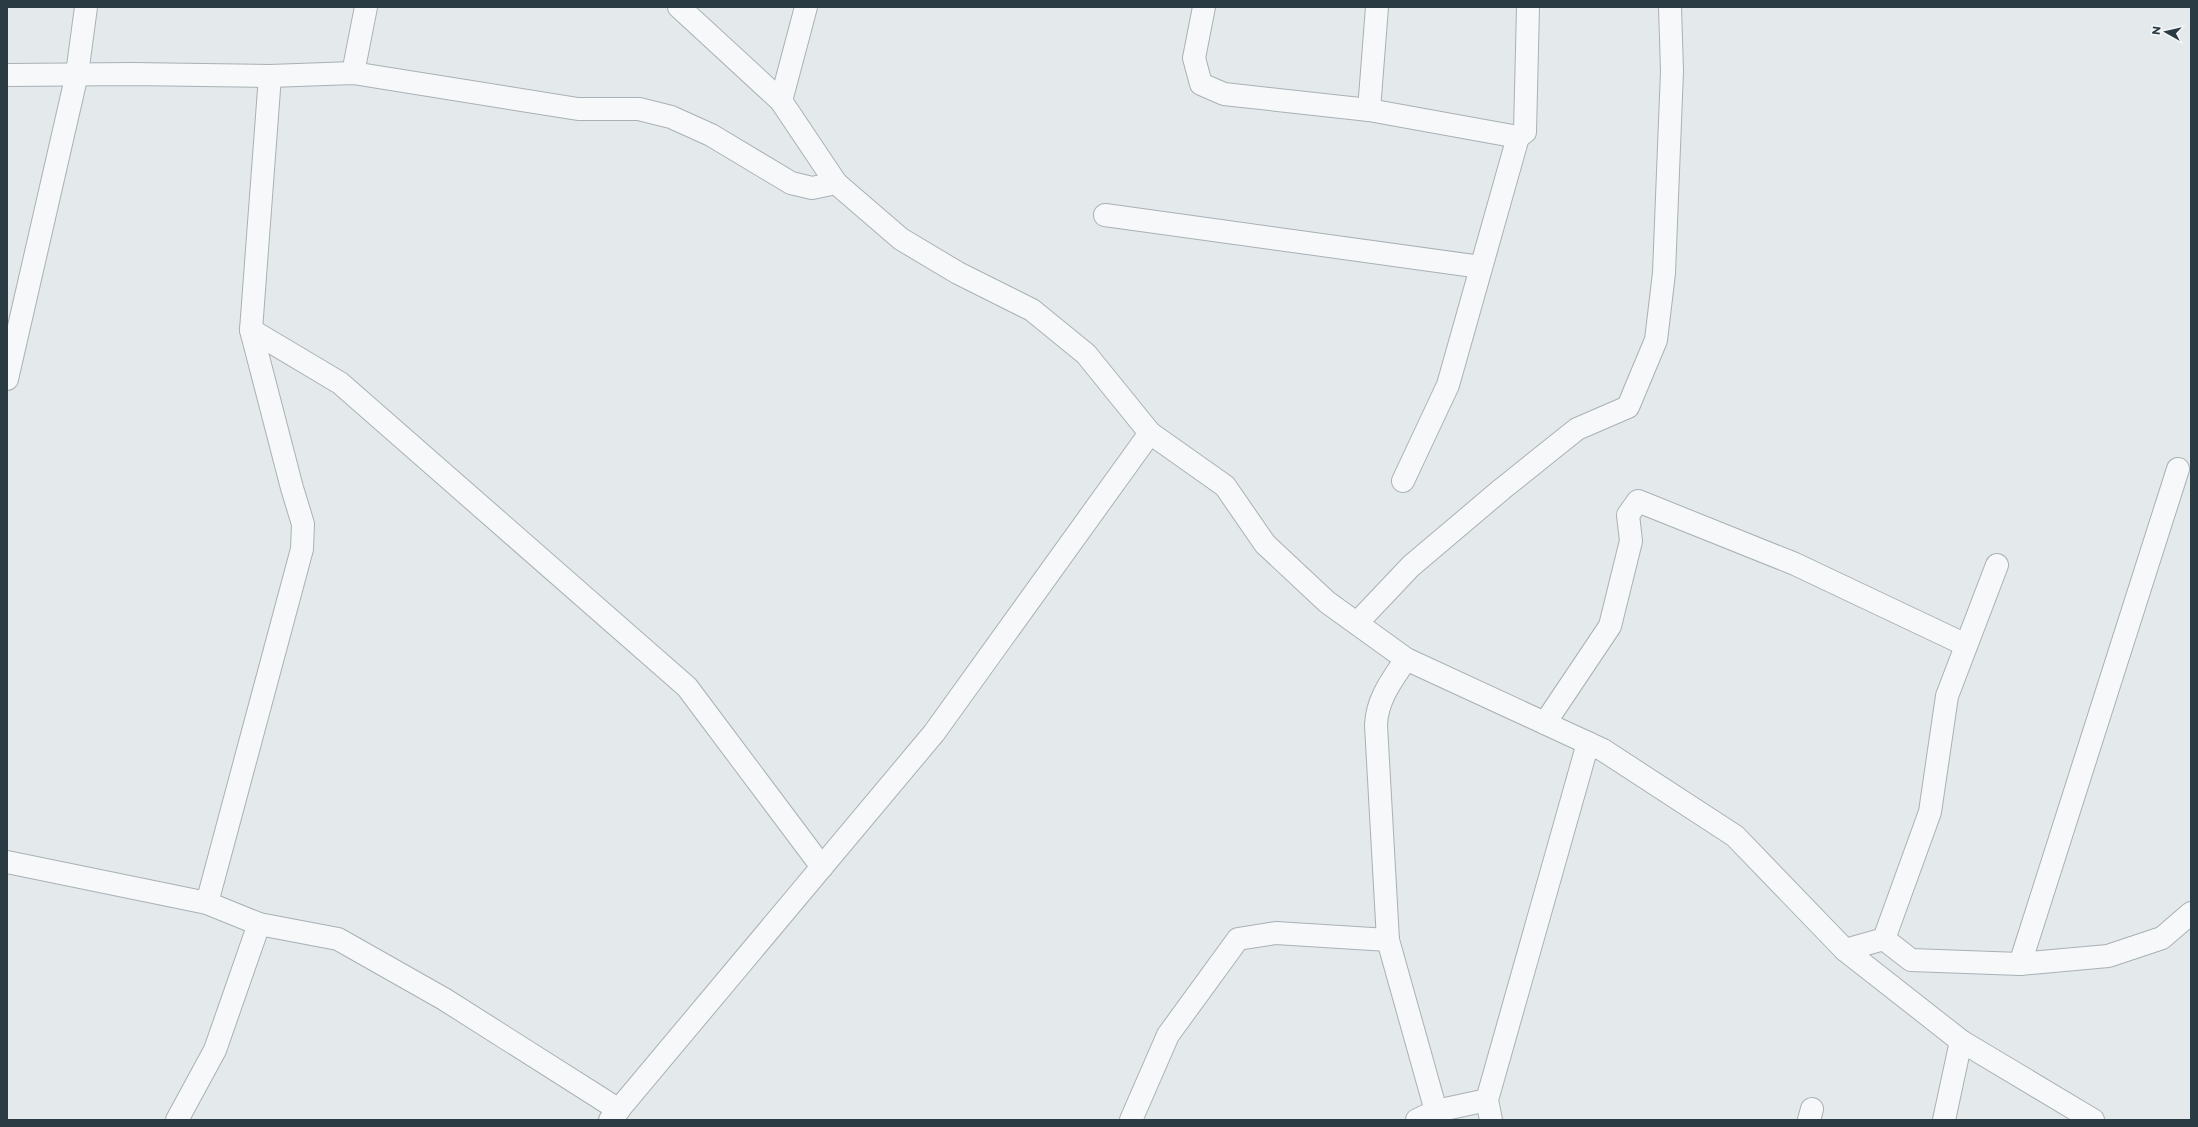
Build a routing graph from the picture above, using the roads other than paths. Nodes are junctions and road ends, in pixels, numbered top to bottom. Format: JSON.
{"nodes":[{"id":1,"x":86,"y":7,"type":"edge"},
{"id":2,"x":366,"y":7,"type":"edge"},
{"id":3,"x":680,"y":7,"type":"edge"},
{"id":4,"x":806,"y":7,"type":"edge"},
{"id":5,"x":1204,"y":7,"type":"edge"},
{"id":6,"x":1377,"y":7,"type":"edge"},
{"id":7,"x":1528,"y":7,"type":"edge"},
{"id":8,"x":1670,"y":7,"type":"edge"},
{"id":9,"x":353,"y":73,"type":"junction"},
{"id":10,"x":77,"y":74,"type":"junction"},
{"id":11,"x":7,"y":75,"type":"edge"},
{"id":12,"x":270,"y":76,"type":"junction"},
{"id":13,"x":781,"y":101,"type":"junction"},
{"id":14,"x":1368,"y":110,"type":"junction"},
{"id":15,"x":1518,"y":137,"type":"junction"},
{"id":16,"x":836,"y":183,"type":"junction"},
{"id":17,"x":1105,"y":215,"type":"dead end"},
{"id":18,"x":1481,"y":266,"type":"junction"},
{"id":19,"x":251,"y":330,"type":"junction"},
{"id":20,"x":7,"y":379,"type":"edge"},
{"id":21,"x":1150,"y":433,"type":"junction"},
{"id":22,"x":2178,"y":468,"type":"dead end"},
{"id":23,"x":1402,"y":481,"type":"dead end"},
{"id":24,"x":1997,"y":565,"type":"dead end"},
{"id":25,"x":1357,"y":623,"type":"junction"},
{"id":26,"x":1966,"y":645,"type":"junction"},
{"id":27,"x":1406,"y":659,"type":"junction"},
{"id":28,"x":1545,"y":723,"type":"junction"},
{"id":29,"x":1588,"y":743,"type":"junction"},
{"id":30,"x":7,"y":862,"type":"edge"},
{"id":31,"x":822,"y":867,"type":"junction"},
{"id":32,"x":207,"y":903,"type":"junction"},
{"id":33,"x":2191,"y":913,"type":"edge"},
{"id":34,"x":258,"y":924,"type":"junction"},
{"id":35,"x":1884,"y":939,"type":"junction"},
{"id":36,"x":1388,"y":940,"type":"junction"},
{"id":37,"x":1845,"y":950,"type":"junction"},
{"id":38,"x":2020,"y":964,"type":"junction"},
{"id":39,"x":1961,"y":1041,"type":"junction"},
{"id":40,"x":1489,"y":1110,"type":"edge"},
{"id":41,"x":615,"y":1115,"type":"edge"},
{"id":42,"x":1427,"y":1115,"type":"edge"},
{"id":43,"x":177,"y":1120,"type":"edge"},
{"id":44,"x":1131,"y":1120,"type":"edge"},
{"id":45,"x":1944,"y":1120,"type":"edge"},
{"id":46,"x":2093,"y":1120,"type":"edge"}],
"edges":[{"from":1,"to":10,"type":"street"},
{"from":2,"to":9,"type":"street"},
{"from":3,"to":13,"type":"street"},
{"from":4,"to":13,"type":"street"},
{"from":5,"to":14,"type":"street"},
{"from":6,"to":14,"type":"street"},
{"from":7,"to":15,"type":"street"},
{"from":8,"to":25,"type":"street"},
{"from":9,"to":12,"type":"street"},
{"from":9,"to":16,"type":"street"},
{"from":10,"to":11,"type":"street"},
{"from":10,"to":12,"type":"street"},
{"from":10,"to":20,"type":"street"},
{"from":12,"to":19,"type":"street"},
{"from":13,"to":16,"type":"street"},
{"from":14,"to":15,"type":"street"},
{"from":15,"to":18,"type":"street"},
{"from":16,"to":21,"type":"street"},
{"from":17,"to":18,"type":"street"},
{"from":18,"to":23,"type":"street"},
{"from":19,"to":31,"type":"street"},
{"from":19,"to":32,"type":"street"},
{"from":21,"to":25,"type":"street"},
{"from":21,"to":31,"type":"street"},
{"from":22,"to":38,"type":"street"},
{"from":24,"to":26,"type":"street"},
{"from":25,"to":27,"type":"street"},
{"from":26,"to":28,"type":"street"},
{"from":26,"to":35,"type":"street"},
{"from":27,"to":28,"type":"street"},
{"from":27,"to":36,"type":"street"},
{"from":28,"to":29,"type":"street"},
{"from":29,"to":37,"type":"street"},
{"from":29,"to":40,"type":"street"},
{"from":30,"to":32,"type":"street"},
{"from":31,"to":41,"type":"street"},
{"from":32,"to":34,"type":"street"},
{"from":33,"to":38,"type":"street"},
{"from":34,"to":41,"type":"street"},
{"from":34,"to":43,"type":"street"},
{"from":35,"to":37,"type":"street"},
{"from":35,"to":38,"type":"street"},
{"from":36,"to":42,"type":"street"},
{"from":36,"to":44,"type":"street"},
{"from":37,"to":39,"type":"street"},
{"from":39,"to":45,"type":"street"},
{"from":39,"to":46,"type":"street"},
{"from":40,"to":42,"type":"street"}]}
